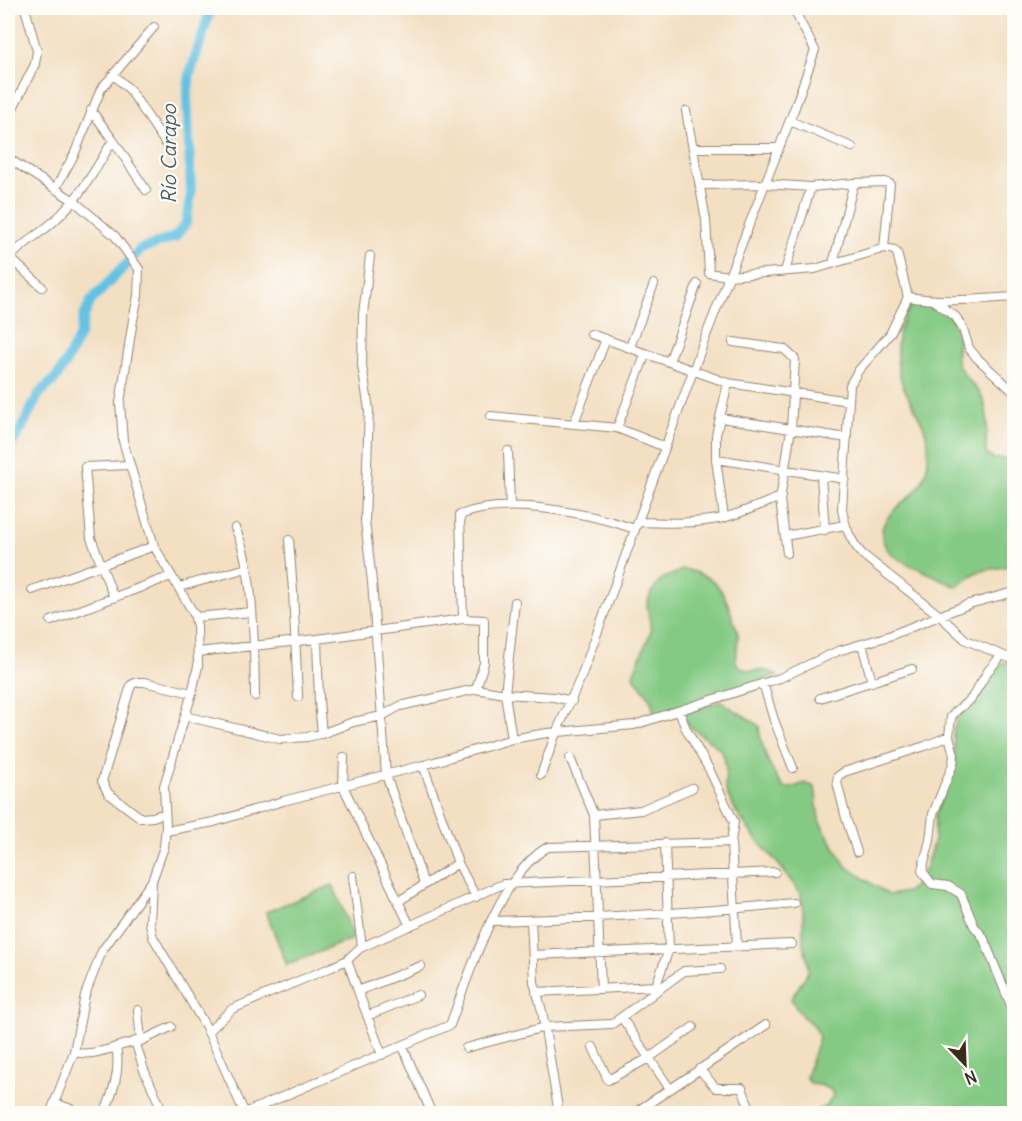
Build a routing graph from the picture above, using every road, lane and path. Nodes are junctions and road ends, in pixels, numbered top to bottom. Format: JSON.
{"nodes":[{"id":1,"x":25,"y":8,"type":"edge"},
{"id":2,"x":794,"y":8,"type":"edge"},
{"id":3,"x":154,"y":27,"type":"dead end"},
{"id":4,"x":114,"y":75,"type":"junction"},
{"id":5,"x":91,"y":110,"type":"junction"},
{"id":6,"x":686,"y":111,"type":"dead end"},
{"id":7,"x":8,"y":118,"type":"edge"},
{"id":8,"x":790,"y":120,"type":"junction"},
{"id":9,"x":113,"y":140,"type":"junction"},
{"id":10,"x":168,"y":147,"type":"dead end"},
{"id":11,"x":852,"y":147,"type":"dead end"},
{"id":12,"x":693,"y":148,"type":"junction"},
{"id":13,"x":779,"y":148,"type":"junction"},
{"id":14,"x":8,"y":158,"type":"edge"},
{"id":15,"x":854,"y":183,"type":"junction"},
{"id":16,"x":765,"y":184,"type":"junction"},
{"id":17,"x":700,"y":185,"type":"junction"},
{"id":18,"x":811,"y":187,"type":"junction"},
{"id":19,"x":55,"y":189,"type":"junction"},
{"id":20,"x":146,"y":190,"type":"dead end"},
{"id":21,"x":74,"y":201,"type":"junction"},
{"id":22,"x":884,"y":248,"type":"junction"},
{"id":23,"x":370,"y":256,"type":"dead end"},
{"id":24,"x":833,"y":263,"type":"junction"},
{"id":25,"x":785,"y":271,"type":"junction"},
{"id":26,"x":728,"y":276,"type":"junction"},
{"id":27,"x":654,"y":284,"type":"dead end"},
{"id":28,"x":697,"y":284,"type":"dead end"},
{"id":29,"x":42,"y":287,"type":"dead end"},
{"id":30,"x":908,"y":297,"type":"junction"},
{"id":31,"x":1014,"y":297,"type":"edge"},
{"id":32,"x":934,"y":302,"type":"junction"},
{"id":33,"x":591,"y":334,"type":"dead end"},
{"id":34,"x":606,"y":339,"type":"junction"},
{"id":35,"x":733,"y":342,"type":"dead end"},
{"id":36,"x":630,"y":347,"type":"junction"},
{"id":37,"x":645,"y":353,"type":"junction"},
{"id":38,"x":669,"y":362,"type":"junction"},
{"id":39,"x":693,"y":370,"type":"junction"},
{"id":40,"x":728,"y":383,"type":"junction"},
{"id":41,"x":1014,"y":392,"type":"edge"},
{"id":42,"x":794,"y":394,"type":"junction"},
{"id":43,"x":849,"y":401,"type":"junction"},
{"id":44,"x":491,"y":416,"type":"dead end"},
{"id":45,"x":721,"y":418,"type":"junction"},
{"id":46,"x":574,"y":423,"type":"junction"},
{"id":47,"x":617,"y":428,"type":"junction"},
{"id":48,"x":791,"y":429,"type":"junction"},
{"id":49,"x":847,"y":438,"type":"junction"},
{"id":50,"x":665,"y":447,"type":"junction"},
{"id":51,"x":507,"y":451,"type":"dead end"},
{"id":52,"x":716,"y":459,"type":"junction"},
{"id":53,"x":129,"y":465,"type":"junction"},
{"id":54,"x":786,"y":471,"type":"junction"},
{"id":55,"x":821,"y":477,"type":"junction"},
{"id":56,"x":845,"y":479,"type":"junction"},
{"id":57,"x":781,"y":497,"type":"junction"},
{"id":58,"x":510,"y":506,"type":"junction"},
{"id":59,"x":724,"y":518,"type":"junction"},
{"id":60,"x":637,"y":525,"type":"junction"},
{"id":61,"x":845,"y":525,"type":"junction"},
{"id":62,"x":235,"y":528,"type":"dead end"},
{"id":63,"x":825,"y":530,"type":"junction"},
{"id":64,"x":785,"y":536,"type":"junction"},
{"id":65,"x":289,"y":540,"type":"dead end"},
{"id":66,"x":154,"y":546,"type":"junction"},
{"id":67,"x":787,"y":553,"type":"dead end"},
{"id":68,"x":101,"y":565,"type":"junction"},
{"id":69,"x":247,"y":568,"type":"junction"},
{"id":70,"x":171,"y":576,"type":"junction"},
{"id":71,"x":179,"y":587,"type":"junction"},
{"id":72,"x":32,"y":590,"type":"dead end"},
{"id":73,"x":1014,"y":592,"type":"edge"},
{"id":74,"x":114,"y":598,"type":"junction"},
{"id":75,"x":515,"y":602,"type":"dead end"},
{"id":76,"x":252,"y":612,"type":"junction"},
{"id":77,"x":940,"y":616,"type":"junction"},
{"id":78,"x":195,"y":617,"type":"junction"},
{"id":79,"x":464,"y":619,"type":"junction"},
{"id":80,"x":51,"y":621,"type":"dead end"},
{"id":81,"x":375,"y":631,"type":"junction"},
{"id":82,"x":317,"y":639,"type":"junction"},
{"id":83,"x":296,"y":642,"type":"junction"},
{"id":84,"x":862,"y":644,"type":"junction"},
{"id":85,"x":254,"y":647,"type":"junction"},
{"id":86,"x":198,"y":652,"type":"junction"},
{"id":87,"x":1002,"y":655,"type":"junction"},
{"id":88,"x":1014,"y":660,"type":"edge"},
{"id":89,"x":912,"y":669,"type":"dead end"},
{"id":90,"x":872,"y":682,"type":"junction"},
{"id":91,"x":763,"y":683,"type":"junction"},
{"id":92,"x":476,"y":688,"type":"junction"},
{"id":93,"x":192,"y":693,"type":"junction"},
{"id":94,"x":505,"y":694,"type":"junction"},
{"id":95,"x":255,"y":696,"type":"dead end"},
{"id":96,"x":298,"y":697,"type":"dead end"},
{"id":97,"x":820,"y":698,"type":"dead end"},
{"id":98,"x":572,"y":701,"type":"junction"},
{"id":99,"x":679,"y":711,"type":"junction"},
{"id":100,"x":185,"y":716,"type":"junction"},
{"id":101,"x":382,"y":716,"type":"junction"},
{"id":102,"x":556,"y":733,"type":"junction"},
{"id":103,"x":322,"y":734,"type":"junction"},
{"id":104,"x":949,"y":736,"type":"junction"},
{"id":105,"x":512,"y":739,"type":"junction"},
{"id":106,"x":344,"y":758,"type":"dead end"},
{"id":107,"x":570,"y":758,"type":"dead end"},
{"id":108,"x":423,"y":765,"type":"junction"},
{"id":109,"x":793,"y":768,"type":"dead end"},
{"id":110,"x":386,"y":775,"type":"junction"},
{"id":111,"x":541,"y":775,"type":"dead end"},
{"id":112,"x":343,"y":786,"type":"junction"},
{"id":113,"x":692,"y":788,"type":"dead end"},
{"id":114,"x":165,"y":813,"type":"junction"},
{"id":115,"x":594,"y":815,"type":"junction"},
{"id":116,"x":166,"y":831,"type":"junction"},
{"id":117,"x":731,"y":842,"type":"junction"},
{"id":118,"x":665,"y":843,"type":"junction"},
{"id":119,"x":595,"y":847,"type":"junction"},
{"id":120,"x":857,"y":852,"type":"dead end"},
{"id":121,"x":458,"y":863,"type":"junction"},
{"id":122,"x":775,"y":872,"type":"dead end"},
{"id":123,"x":733,"y":873,"type":"junction"},
{"id":124,"x":353,"y":876,"type":"dead end"},
{"id":125,"x":667,"y":877,"type":"junction"},
{"id":126,"x":152,"y":881,"type":"junction"},
{"id":127,"x":597,"y":881,"type":"junction"},
{"id":128,"x":424,"y":884,"type":"junction"},
{"id":129,"x":512,"y":884,"type":"junction"},
{"id":130,"x":476,"y":897,"type":"junction"},
{"id":131,"x":399,"y":901,"type":"junction"},
{"id":132,"x":794,"y":903,"type":"dead end"},
{"id":133,"x":736,"y":909,"type":"junction"},
{"id":134,"x":669,"y":913,"type":"junction"},
{"id":135,"x":598,"y":918,"type":"junction"},
{"id":136,"x":531,"y":920,"type":"junction"},
{"id":137,"x":491,"y":921,"type":"junction"},
{"id":138,"x":410,"y":926,"type":"junction"},
{"id":139,"x":792,"y":944,"type":"dead end"},
{"id":140,"x":737,"y":946,"type":"junction"},
{"id":141,"x":362,"y":947,"type":"junction"},
{"id":142,"x":669,"y":949,"type":"junction"},
{"id":143,"x":599,"y":952,"type":"junction"},
{"id":144,"x":533,"y":955,"type":"junction"},
{"id":145,"x":347,"y":960,"type":"junction"},
{"id":146,"x":421,"y":966,"type":"dead end"},
{"id":147,"x":720,"y":969,"type":"dead end"},
{"id":148,"x":657,"y":986,"type":"junction"},
{"id":149,"x":601,"y":989,"type":"junction"},
{"id":150,"x":358,"y":991,"type":"junction"},
{"id":151,"x":536,"y":992,"type":"junction"},
{"id":152,"x":652,"y":994,"type":"junction"},
{"id":153,"x":418,"y":995,"type":"dead end"},
{"id":154,"x":138,"y":1010,"type":"dead end"},
{"id":155,"x":1014,"y":1013,"type":"edge"},
{"id":156,"x":367,"y":1016,"type":"junction"},
{"id":157,"x":622,"y":1018,"type":"junction"},
{"id":158,"x":766,"y":1025,"type":"dead end"},
{"id":159,"x":171,"y":1027,"type":"dead end"},
{"id":160,"x":545,"y":1027,"type":"junction"},
{"id":161,"x":693,"y":1027,"type":"dead end"},
{"id":162,"x":208,"y":1032,"type":"junction"},
{"id":163,"x":138,"y":1041,"type":"junction"},
{"id":164,"x":116,"y":1047,"type":"junction"},
{"id":165,"x":403,"y":1047,"type":"junction"},
{"id":166,"x":592,"y":1047,"type":"dead end"},
{"id":167,"x":466,"y":1048,"type":"dead end"},
{"id":168,"x":74,"y":1052,"type":"junction"},
{"id":169,"x":382,"y":1055,"type":"junction"},
{"id":170,"x":649,"y":1058,"type":"junction"},
{"id":171,"x":699,"y":1070,"type":"junction"},
{"id":172,"x":670,"y":1089,"type":"junction"},
{"id":173,"x":55,"y":1103,"type":"junction"},
{"id":174,"x":50,"y":1113,"type":"edge"},
{"id":175,"x":84,"y":1113,"type":"edge"},
{"id":176,"x":104,"y":1113,"type":"edge"},
{"id":177,"x":164,"y":1113,"type":"edge"},
{"id":178,"x":244,"y":1113,"type":"edge"},
{"id":179,"x":432,"y":1113,"type":"edge"},
{"id":180,"x":559,"y":1113,"type":"edge"},
{"id":181,"x":633,"y":1113,"type":"edge"},
{"id":182,"x":751,"y":1113,"type":"edge"}],
"edges":[{"from":1,"to":7,"type":"street"},
{"from":2,"to":8,"type":"street"},
{"from":3,"to":4,"type":"street"},
{"from":4,"to":5,"type":"street"},
{"from":4,"to":10,"type":"street"},
{"from":5,"to":9,"type":"street"},
{"from":5,"to":19,"type":"street"},
{"from":6,"to":12,"type":"street"},
{"from":8,"to":11,"type":"street"},
{"from":8,"to":13,"type":"street"},
{"from":9,"to":20,"type":"street"},
{"from":9,"to":21,"type":"street"},
{"from":12,"to":13,"type":"street"},
{"from":12,"to":17,"type":"street"},
{"from":13,"to":16,"type":"street"},
{"from":14,"to":19,"type":"street"},
{"from":15,"to":18,"type":"street"},
{"from":15,"to":22,"type":"street"},
{"from":15,"to":24,"type":"street"},
{"from":16,"to":17,"type":"street"},
{"from":16,"to":18,"type":"street"},
{"from":16,"to":26,"type":"street"},
{"from":17,"to":26,"type":"street"},
{"from":18,"to":25,"type":"street"},
{"from":19,"to":21,"type":"street"},
{"from":21,"to":29,"type":"street"},
{"from":21,"to":53,"type":"street"},
{"from":22,"to":24,"type":"street"},
{"from":22,"to":30,"type":"street"},
{"from":23,"to":81,"type":"street"},
{"from":24,"to":25,"type":"street"},
{"from":25,"to":26,"type":"street"},
{"from":26,"to":39,"type":"street"},
{"from":27,"to":36,"type":"street"},
{"from":28,"to":38,"type":"street"},
{"from":30,"to":32,"type":"street"},
{"from":30,"to":43,"type":"street"},
{"from":31,"to":32,"type":"street"},
{"from":32,"to":41,"type":"street"},
{"from":33,"to":34,"type":"street"},
{"from":34,"to":36,"type":"street"},
{"from":34,"to":46,"type":"street"},
{"from":35,"to":42,"type":"street"},
{"from":36,"to":37,"type":"street"},
{"from":37,"to":38,"type":"street"},
{"from":37,"to":47,"type":"street"},
{"from":38,"to":39,"type":"street"},
{"from":39,"to":40,"type":"street"},
{"from":39,"to":50,"type":"street"},
{"from":40,"to":42,"type":"street"},
{"from":40,"to":45,"type":"street"},
{"from":42,"to":43,"type":"street"},
{"from":42,"to":48,"type":"street"},
{"from":43,"to":49,"type":"street"},
{"from":44,"to":46,"type":"street"},
{"from":45,"to":48,"type":"street"},
{"from":45,"to":52,"type":"street"},
{"from":46,"to":47,"type":"street"},
{"from":47,"to":50,"type":"street"},
{"from":48,"to":49,"type":"street"},
{"from":48,"to":54,"type":"street"},
{"from":49,"to":56,"type":"street"},
{"from":50,"to":60,"type":"street"},
{"from":51,"to":58,"type":"street"},
{"from":52,"to":54,"type":"street"},
{"from":52,"to":59,"type":"street"},
{"from":53,"to":66,"type":"street"},
{"from":53,"to":68,"type":"street"},
{"from":54,"to":55,"type":"street"},
{"from":54,"to":57,"type":"street"},
{"from":55,"to":56,"type":"street"},
{"from":55,"to":63,"type":"street"},
{"from":56,"to":61,"type":"street"},
{"from":57,"to":59,"type":"street"},
{"from":57,"to":64,"type":"street"},
{"from":58,"to":60,"type":"street"},
{"from":58,"to":79,"type":"street"},
{"from":59,"to":60,"type":"street"},
{"from":60,"to":98,"type":"street"},
{"from":61,"to":63,"type":"street"},
{"from":61,"to":77,"type":"street"},
{"from":62,"to":69,"type":"street"},
{"from":63,"to":64,"type":"street"},
{"from":64,"to":67,"type":"street"},
{"from":65,"to":83,"type":"street"},
{"from":66,"to":68,"type":"street"},
{"from":66,"to":70,"type":"street"},
{"from":68,"to":72,"type":"street"},
{"from":68,"to":74,"type":"street"},
{"from":69,"to":71,"type":"street"},
{"from":69,"to":76,"type":"street"},
{"from":70,"to":71,"type":"street"},
{"from":70,"to":74,"type":"street"},
{"from":71,"to":78,"type":"street"},
{"from":73,"to":77,"type":"street"},
{"from":74,"to":80,"type":"street"},
{"from":75,"to":94,"type":"street"},
{"from":76,"to":78,"type":"street"},
{"from":76,"to":85,"type":"street"},
{"from":77,"to":84,"type":"street"},
{"from":77,"to":87,"type":"street"},
{"from":78,"to":86,"type":"street"},
{"from":79,"to":81,"type":"street"},
{"from":79,"to":92,"type":"street"},
{"from":81,"to":82,"type":"street"},
{"from":81,"to":101,"type":"street"},
{"from":82,"to":83,"type":"street"},
{"from":82,"to":103,"type":"street"},
{"from":83,"to":85,"type":"street"},
{"from":83,"to":96,"type":"street"},
{"from":84,"to":90,"type":"street"},
{"from":84,"to":91,"type":"street"},
{"from":85,"to":86,"type":"street"},
{"from":85,"to":95,"type":"street"},
{"from":86,"to":93,"type":"street"},
{"from":87,"to":88,"type":"street"},
{"from":87,"to":104,"type":"street"},
{"from":89,"to":90,"type":"street"},
{"from":90,"to":97,"type":"street"},
{"from":91,"to":99,"type":"street"},
{"from":91,"to":109,"type":"street"},
{"from":92,"to":94,"type":"street"},
{"from":92,"to":101,"type":"street"},
{"from":93,"to":100,"type":"street"},
{"from":93,"to":114,"type":"street"},
{"from":94,"to":98,"type":"street"},
{"from":94,"to":105,"type":"street"},
{"from":98,"to":102,"type":"street"},
{"from":99,"to":102,"type":"street"},
{"from":99,"to":117,"type":"street"},
{"from":100,"to":103,"type":"street"},
{"from":100,"to":114,"type":"street"},
{"from":101,"to":103,"type":"street"},
{"from":101,"to":110,"type":"street"},
{"from":102,"to":105,"type":"street"},
{"from":102,"to":111,"type":"street"},
{"from":104,"to":120,"type":"street"},
{"from":104,"to":155,"type":"street"},
{"from":105,"to":108,"type":"street"},
{"from":106,"to":112,"type":"street"},
{"from":107,"to":115,"type":"street"},
{"from":108,"to":110,"type":"street"},
{"from":108,"to":121,"type":"street"},
{"from":110,"to":112,"type":"street"},
{"from":110,"to":128,"type":"street"},
{"from":112,"to":116,"type":"street"},
{"from":112,"to":131,"type":"street"},
{"from":113,"to":115,"type":"street"},
{"from":114,"to":116,"type":"street"},
{"from":115,"to":119,"type":"street"},
{"from":116,"to":126,"type":"street"},
{"from":117,"to":118,"type":"street"},
{"from":117,"to":123,"type":"street"},
{"from":118,"to":119,"type":"street"},
{"from":118,"to":125,"type":"street"},
{"from":119,"to":127,"type":"street"},
{"from":119,"to":129,"type":"street"},
{"from":121,"to":128,"type":"street"},
{"from":121,"to":130,"type":"street"},
{"from":122,"to":123,"type":"street"},
{"from":123,"to":125,"type":"street"},
{"from":123,"to":133,"type":"street"},
{"from":124,"to":141,"type":"street"},
{"from":125,"to":127,"type":"street"},
{"from":125,"to":134,"type":"street"},
{"from":126,"to":162,"type":"street"},
{"from":126,"to":168,"type":"street"},
{"from":127,"to":129,"type":"street"},
{"from":127,"to":135,"type":"street"},
{"from":128,"to":131,"type":"street"},
{"from":129,"to":130,"type":"street"},
{"from":129,"to":137,"type":"street"},
{"from":130,"to":138,"type":"street"},
{"from":131,"to":138,"type":"street"},
{"from":132,"to":133,"type":"street"},
{"from":133,"to":134,"type":"street"},
{"from":133,"to":140,"type":"street"},
{"from":134,"to":135,"type":"street"},
{"from":134,"to":142,"type":"street"},
{"from":135,"to":136,"type":"street"},
{"from":135,"to":143,"type":"street"},
{"from":136,"to":137,"type":"street"},
{"from":136,"to":144,"type":"street"},
{"from":137,"to":165,"type":"street"},
{"from":138,"to":141,"type":"street"},
{"from":139,"to":140,"type":"street"},
{"from":140,"to":142,"type":"street"},
{"from":141,"to":145,"type":"street"},
{"from":142,"to":143,"type":"street"},
{"from":142,"to":148,"type":"street"},
{"from":143,"to":144,"type":"street"},
{"from":143,"to":149,"type":"street"},
{"from":144,"to":151,"type":"street"},
{"from":145,"to":150,"type":"street"},
{"from":145,"to":162,"type":"street"},
{"from":146,"to":150,"type":"street"},
{"from":147,"to":152,"type":"street"},
{"from":148,"to":149,"type":"street"},
{"from":148,"to":152,"type":"street"},
{"from":149,"to":151,"type":"street"},
{"from":150,"to":156,"type":"street"},
{"from":151,"to":160,"type":"street"},
{"from":152,"to":157,"type":"street"},
{"from":153,"to":156,"type":"street"},
{"from":154,"to":163,"type":"street"},
{"from":156,"to":169,"type":"street"},
{"from":157,"to":160,"type":"street"},
{"from":157,"to":170,"type":"street"},
{"from":158,"to":171,"type":"street"},
{"from":159,"to":163,"type":"street"},
{"from":160,"to":167,"type":"street"},
{"from":160,"to":180,"type":"street"},
{"from":161,"to":170,"type":"street"},
{"from":162,"to":178,"type":"street"},
{"from":163,"to":164,"type":"street"},
{"from":163,"to":177,"type":"street"},
{"from":164,"to":168,"type":"street"},
{"from":164,"to":176,"type":"street"},
{"from":165,"to":169,"type":"street"},
{"from":165,"to":179,"type":"street"},
{"from":166,"to":170,"type":"street"},
{"from":168,"to":173,"type":"street"},
{"from":169,"to":178,"type":"street"},
{"from":170,"to":172,"type":"street"},
{"from":171,"to":172,"type":"street"},
{"from":171,"to":182,"type":"street"},
{"from":172,"to":181,"type":"street"},
{"from":173,"to":174,"type":"street"},
{"from":173,"to":175,"type":"street"}]}
